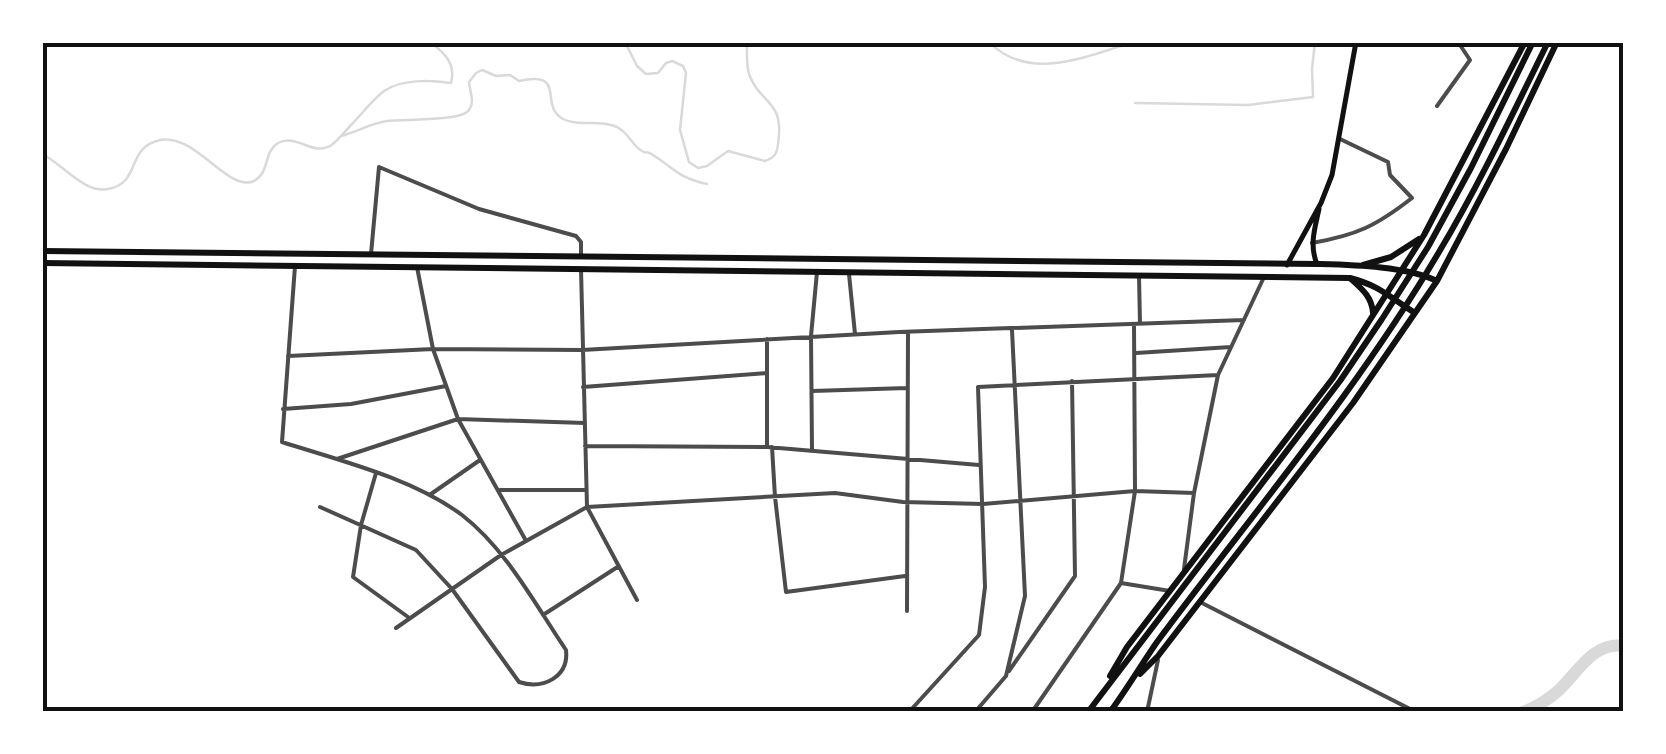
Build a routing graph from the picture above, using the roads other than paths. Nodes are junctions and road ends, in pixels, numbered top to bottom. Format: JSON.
{"nodes":[{"id":1,"x":1356,"y":42,"type":"edge"},
{"id":2,"x":1458,"y":42,"type":"edge"},
{"id":3,"x":1524,"y":42,"type":"edge"},
{"id":4,"x":1533,"y":42,"type":"edge"},
{"id":5,"x":1548,"y":42,"type":"edge"},
{"id":6,"x":1557,"y":42,"type":"edge"},
{"id":7,"x":1437,"y":106,"type":"dead end"},
{"id":8,"x":1339,"y":139,"type":"junction"},
{"id":9,"x":1320,"y":203,"type":"junction"},
{"id":10,"x":1424,"y":235,"type":"junction"},
{"id":11,"x":1312,"y":243,"type":"junction"},
{"id":12,"x":42,"y":251,"type":"edge"},
{"id":13,"x":371,"y":254,"type":"junction"},
{"id":14,"x":582,"y":256,"type":"junction"},
{"id":15,"x":42,"y":263,"type":"edge"},
{"id":16,"x":1317,"y":264,"type":"junction"},
{"id":17,"x":1286,"y":265,"type":"junction"},
{"id":18,"x":295,"y":266,"type":"junction"},
{"id":19,"x":1362,"y":266,"type":"junction"},
{"id":20,"x":416,"y":267,"type":"junction"},
{"id":21,"x":582,"y":269,"type":"junction"},
{"id":22,"x":818,"y":272,"type":"junction"},
{"id":23,"x":849,"y":272,"type":"junction"},
{"id":24,"x":1400,"y":272,"type":"junction"},
{"id":25,"x":1138,"y":276,"type":"junction"},
{"id":26,"x":1264,"y":277,"type":"junction"},
{"id":27,"x":1350,"y":278,"type":"junction"},
{"id":28,"x":1436,"y":281,"type":"junction"},
{"id":29,"x":1387,"y":292,"type":"junction"},
{"id":30,"x":1414,"y":313,"type":"junction"},
{"id":31,"x":1374,"y":314,"type":"junction"},
{"id":32,"x":1244,"y":320,"type":"junction"},
{"id":33,"x":1137,"y":324,"type":"junction"},
{"id":34,"x":1012,"y":328,"type":"junction"},
{"id":35,"x":908,"y":332,"type":"junction"},
{"id":36,"x":855,"y":334,"type":"junction"},
{"id":37,"x":811,"y":336,"type":"junction"},
{"id":38,"x":767,"y":339,"type":"junction"},
{"id":39,"x":1231,"y":348,"type":"junction"},
{"id":40,"x":433,"y":349,"type":"junction"},
{"id":41,"x":582,"y":350,"type":"junction"},
{"id":42,"x":1134,"y":353,"type":"junction"},
{"id":43,"x":288,"y":356,"type":"junction"},
{"id":44,"x":767,"y":372,"type":"junction"},
{"id":45,"x":1218,"y":375,"type":"junction"},
{"id":46,"x":1134,"y":380,"type":"junction"},
{"id":47,"x":1072,"y":381,"type":"junction"},
{"id":48,"x":1014,"y":384,"type":"junction"},
{"id":49,"x":446,"y":386,"type":"junction"},
{"id":50,"x":583,"y":387,"type":"junction"},
{"id":51,"x":908,"y":388,"type":"junction"},
{"id":52,"x":812,"y":392,"type":"junction"},
{"id":53,"x":284,"y":409,"type":"junction"},
{"id":54,"x":458,"y":418,"type":"junction"},
{"id":55,"x":585,"y":423,"type":"junction"},
{"id":56,"x":586,"y":446,"type":"junction"},
{"id":57,"x":770,"y":447,"type":"junction"},
{"id":58,"x":812,"y":450,"type":"junction"},
{"id":59,"x":337,"y":459,"type":"junction"},
{"id":60,"x":481,"y":460,"type":"junction"},
{"id":61,"x":907,"y":460,"type":"junction"},
{"id":62,"x":979,"y":465,"type":"junction"},
{"id":63,"x":376,"y":473,"type":"junction"},
{"id":64,"x":498,"y":490,"type":"junction"},
{"id":65,"x":585,"y":490,"type":"junction"},
{"id":66,"x":1135,"y":491,"type":"junction"},
{"id":67,"x":1194,"y":493,"type":"junction"},
{"id":68,"x":431,"y":494,"type":"junction"},
{"id":69,"x":774,"y":496,"type":"junction"},
{"id":70,"x":1074,"y":496,"type":"junction"},
{"id":71,"x":1020,"y":501,"type":"junction"},
{"id":72,"x":907,"y":502,"type":"junction"},
{"id":73,"x":983,"y":504,"type":"junction"},
{"id":74,"x":587,"y":506,"type":"junction"},
{"id":75,"x":320,"y":507,"type":"dead end"},
{"id":76,"x":360,"y":525,"type":"junction"},
{"id":77,"x":526,"y":540,"type":"junction"},
{"id":78,"x":502,"y":555,"type":"junction"},
{"id":79,"x":619,"y":566,"type":"junction"},
{"id":80,"x":1184,"y":572,"type":"junction"},
{"id":81,"x":907,"y":576,"type":"junction"},
{"id":82,"x":1121,"y":583,"type":"junction"},
{"id":83,"x":452,"y":589,"type":"junction"},
{"id":84,"x":1170,"y":591,"type":"junction"},
{"id":85,"x":637,"y":600,"type":"dead end"},
{"id":86,"x":1200,"y":602,"type":"junction"},
{"id":87,"x":907,"y":611,"type":"dead end"},
{"id":88,"x":543,"y":615,"type":"junction"},
{"id":89,"x":410,"y":618,"type":"junction"},
{"id":90,"x":396,"y":628,"type":"dead end"},
{"id":91,"x":1158,"y":656,"type":"junction"},
{"id":92,"x":1006,"y":676,"type":"junction"},
{"id":93,"x":1132,"y":682,"type":"junction"},
{"id":94,"x":1106,"y":686,"type":"junction"},
{"id":95,"x":908,"y":712,"type":"edge"},
{"id":96,"x":975,"y":712,"type":"edge"},
{"id":97,"x":1032,"y":712,"type":"edge"},
{"id":98,"x":1088,"y":712,"type":"edge"},
{"id":99,"x":1110,"y":712,"type":"edge"},
{"id":100,"x":1147,"y":712,"type":"edge"},
{"id":101,"x":1416,"y":712,"type":"edge"}],
"edges":[{"from":1,"to":8,"type":"main road"},
{"from":2,"to":7,"type":"street"},
{"from":3,"to":10,"type":"highway"},
{"from":4,"to":94,"type":"highway"},
{"from":5,"to":93,"type":"highway"},
{"from":6,"to":28,"type":"highway"},
{"from":8,"to":9,"type":"main road"},
{"from":8,"to":11,"type":"street"},
{"from":9,"to":11,"type":"main road"},
{"from":9,"to":17,"type":"main road"},
{"from":10,"to":19,"type":"highway"},
{"from":10,"to":24,"type":"highway"},
{"from":11,"to":16,"type":"main road"},
{"from":12,"to":13,"type":"highway"},
{"from":13,"to":14,"type":"highway"},
{"from":13,"to":14,"type":"street"},
{"from":14,"to":17,"type":"highway"},
{"from":15,"to":18,"type":"highway"},
{"from":16,"to":17,"type":"highway"},
{"from":16,"to":19,"type":"highway"},
{"from":18,"to":20,"type":"highway"},
{"from":18,"to":43,"type":"street"},
{"from":19,"to":24,"type":"highway"},
{"from":20,"to":21,"type":"highway"},
{"from":20,"to":40,"type":"street"},
{"from":21,"to":22,"type":"highway"},
{"from":21,"to":41,"type":"street"},
{"from":22,"to":23,"type":"highway"},
{"from":22,"to":37,"type":"street"},
{"from":23,"to":25,"type":"highway"},
{"from":23,"to":36,"type":"street"},
{"from":24,"to":28,"type":"highway"},
{"from":24,"to":29,"type":"highway"},
{"from":25,"to":26,"type":"highway"},
{"from":25,"to":33,"type":"street"},
{"from":26,"to":27,"type":"highway"},
{"from":26,"to":32,"type":"street"},
{"from":27,"to":29,"type":"highway"},
{"from":27,"to":31,"type":"highway"},
{"from":28,"to":30,"type":"highway"},
{"from":29,"to":30,"type":"highway"},
{"from":29,"to":31,"type":"highway"},
{"from":30,"to":86,"type":"highway"},
{"from":31,"to":80,"type":"highway"},
{"from":32,"to":33,"type":"street"},
{"from":32,"to":39,"type":"street"},
{"from":33,"to":34,"type":"street"},
{"from":33,"to":42,"type":"street"},
{"from":34,"to":35,"type":"street"},
{"from":34,"to":48,"type":"street"},
{"from":35,"to":36,"type":"street"},
{"from":35,"to":51,"type":"street"},
{"from":36,"to":37,"type":"street"},
{"from":37,"to":38,"type":"street"},
{"from":37,"to":52,"type":"street"},
{"from":38,"to":41,"type":"street"},
{"from":38,"to":44,"type":"street"},
{"from":39,"to":42,"type":"street"},
{"from":39,"to":45,"type":"street"},
{"from":40,"to":41,"type":"street"},
{"from":40,"to":43,"type":"street"},
{"from":40,"to":49,"type":"street"},
{"from":41,"to":50,"type":"street"},
{"from":42,"to":46,"type":"street"},
{"from":43,"to":53,"type":"street"},
{"from":44,"to":50,"type":"street"},
{"from":44,"to":57,"type":"street"},
{"from":45,"to":46,"type":"street"},
{"from":45,"to":67,"type":"street"},
{"from":46,"to":47,"type":"street"},
{"from":46,"to":66,"type":"street"},
{"from":47,"to":48,"type":"street"},
{"from":47,"to":70,"type":"street"},
{"from":48,"to":62,"type":"street"},
{"from":48,"to":71,"type":"street"},
{"from":49,"to":53,"type":"street"},
{"from":49,"to":54,"type":"street"},
{"from":50,"to":55,"type":"street"},
{"from":51,"to":52,"type":"street"},
{"from":51,"to":61,"type":"street"},
{"from":52,"to":58,"type":"street"},
{"from":53,"to":59,"type":"street"},
{"from":54,"to":55,"type":"street"},
{"from":54,"to":59,"type":"street"},
{"from":54,"to":60,"type":"street"},
{"from":55,"to":56,"type":"street"},
{"from":56,"to":57,"type":"street"},
{"from":56,"to":65,"type":"street"},
{"from":57,"to":58,"type":"street"},
{"from":57,"to":69,"type":"street"},
{"from":58,"to":61,"type":"street"},
{"from":59,"to":63,"type":"street"},
{"from":60,"to":64,"type":"street"},
{"from":60,"to":68,"type":"street"},
{"from":61,"to":62,"type":"street"},
{"from":61,"to":72,"type":"street"},
{"from":62,"to":73,"type":"street"},
{"from":63,"to":68,"type":"street"},
{"from":63,"to":76,"type":"street"},
{"from":64,"to":65,"type":"street"},
{"from":64,"to":77,"type":"street"},
{"from":65,"to":74,"type":"street"},
{"from":66,"to":67,"type":"street"},
{"from":66,"to":70,"type":"street"},
{"from":66,"to":82,"type":"street"},
{"from":67,"to":80,"type":"street"},
{"from":68,"to":78,"type":"street"},
{"from":69,"to":72,"type":"street"},
{"from":69,"to":74,"type":"street"},
{"from":69,"to":81,"type":"street"},
{"from":70,"to":71,"type":"street"},
{"from":70,"to":92,"type":"street"},
{"from":71,"to":73,"type":"street"},
{"from":71,"to":92,"type":"street"},
{"from":72,"to":73,"type":"street"},
{"from":72,"to":81,"type":"street"},
{"from":73,"to":95,"type":"street"},
{"from":74,"to":77,"type":"street"},
{"from":74,"to":79,"type":"street"},
{"from":75,"to":76,"type":"street"},
{"from":76,"to":83,"type":"street"},
{"from":76,"to":89,"type":"street"},
{"from":77,"to":78,"type":"street"},
{"from":78,"to":83,"type":"street"},
{"from":78,"to":88,"type":"street"},
{"from":79,"to":85,"type":"street"},
{"from":79,"to":88,"type":"street"},
{"from":80,"to":84,"type":"highway"},
{"from":81,"to":87,"type":"street"},
{"from":82,"to":84,"type":"street"},
{"from":82,"to":97,"type":"street"},
{"from":83,"to":88,"type":"street"},
{"from":83,"to":89,"type":"street"},
{"from":84,"to":94,"type":"highway"},
{"from":86,"to":91,"type":"highway"},
{"from":86,"to":101,"type":"street"},
{"from":89,"to":90,"type":"street"},
{"from":91,"to":93,"type":"highway"},
{"from":91,"to":100,"type":"street"},
{"from":92,"to":96,"type":"street"},
{"from":93,"to":99,"type":"highway"},
{"from":94,"to":98,"type":"highway"}]}
